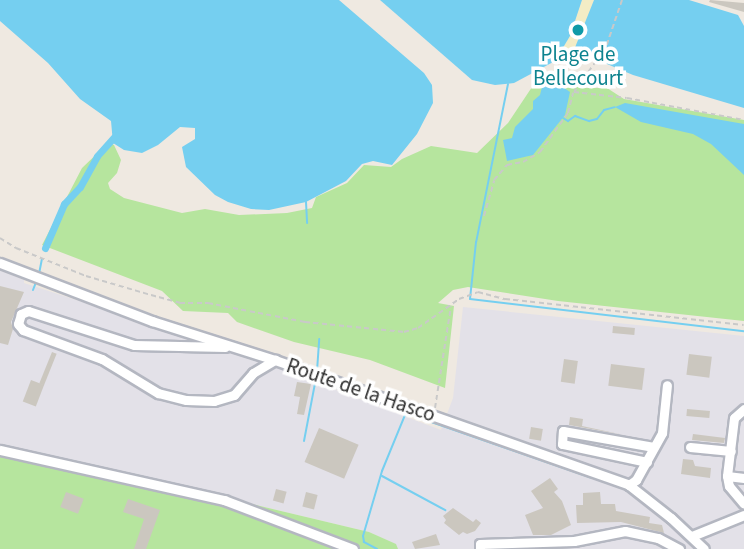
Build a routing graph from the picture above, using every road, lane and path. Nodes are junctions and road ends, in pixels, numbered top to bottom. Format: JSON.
{"nodes":[{"id":1,"x":622,"y":0,"type":"edge"},
{"id":2,"x":574,"y":92,"type":"junction"},
{"id":3,"x":744,"y":120,"type":"edge"},
{"id":4,"x":484,"y":216,"type":"dead end"},
{"id":5,"x":0,"y":238,"type":"edge"},
{"id":6,"x":0,"y":263,"type":"edge"},
{"id":7,"x":451,"y":305,"type":"junction"},
{"id":8,"x":744,"y":325,"type":"edge"},
{"id":9,"x":230,"y":347,"type":"junction"},
{"id":10,"x":275,"y":360,"type":"junction"},
{"id":11,"x":667,"y":385,"type":"dead end"},
{"id":12,"x":744,"y":408,"type":"edge"},
{"id":13,"x":435,"y":416,"type":"junction"},
{"id":14,"x":654,"y":447,"type":"junction"},
{"id":15,"x":690,"y":447,"type":"dead end"},
{"id":16,"x":0,"y":450,"type":"edge"},
{"id":17,"x":731,"y":451,"type":"junction"},
{"id":18,"x":647,"y":462,"type":"junction"},
{"id":19,"x":743,"y":475,"type":"edge"},
{"id":20,"x":727,"y":476,"type":"junction"},
{"id":21,"x":629,"y":485,"type":"junction"},
{"id":22,"x":744,"y":504,"type":"edge"},
{"id":23,"x":744,"y":515,"type":"edge"},
{"id":24,"x":692,"y":536,"type":"junction"},
{"id":25,"x":353,"y":549,"type":"edge"},
{"id":26,"x":480,"y":549,"type":"edge"},
{"id":27,"x":679,"y":549,"type":"edge"},
{"id":28,"x":704,"y":549,"type":"edge"}],
"edges":[{"from":1,"to":2,"type":"path"},
{"from":2,"to":3,"type":"path"},
{"from":2,"to":4,"type":"path"},
{"from":5,"to":7,"type":"path"},
{"from":6,"to":9,"type":"street","name":"Route de la Hasco"},
{"from":7,"to":8,"type":"path"},
{"from":7,"to":13,"type":"path"},
{"from":9,"to":10,"type":"street","name":"Route de la Hasco"},
{"from":9,"to":10,"type":"street"},
{"from":10,"to":13,"type":"street","name":"Route de la Hasco"},
{"from":11,"to":14,"type":"street"},
{"from":12,"to":17,"type":"street"},
{"from":13,"to":21,"type":"street","name":"Route de la Hasco"},
{"from":14,"to":18,"type":"street"},
{"from":14,"to":18,"type":"street"},
{"from":15,"to":17,"type":"street"},
{"from":16,"to":25,"type":"street"},
{"from":17,"to":20,"type":"street"},
{"from":18,"to":21,"type":"street"},
{"from":19,"to":20,"type":"street"},
{"from":20,"to":22,"type":"street"},
{"from":21,"to":24,"type":"street","name":"Route de la Hasco"},
{"from":23,"to":24,"type":"street"},
{"from":24,"to":28,"type":"street","name":"Route de la Hasco"},
{"from":26,"to":27,"type":"street"}]}
